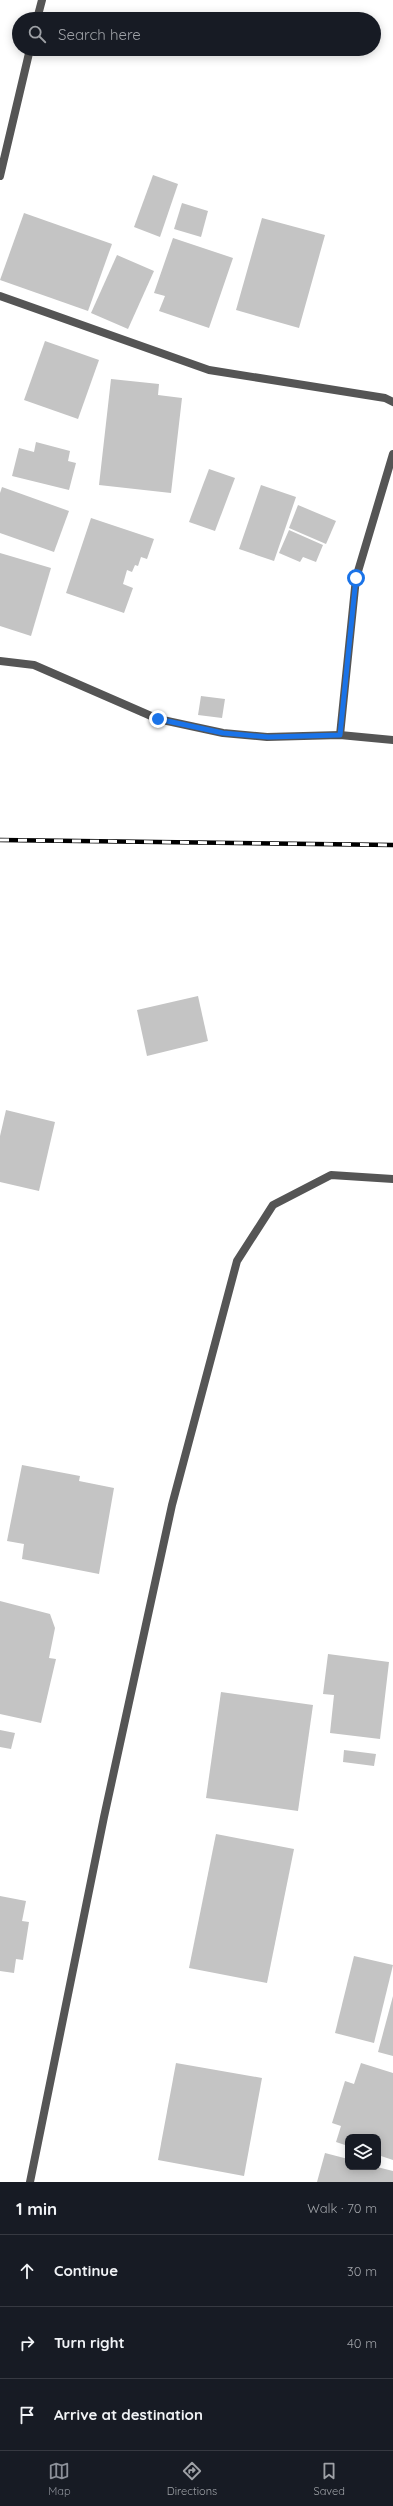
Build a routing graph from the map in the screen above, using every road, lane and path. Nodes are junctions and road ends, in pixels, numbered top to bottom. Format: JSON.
{"nodes":[{"id":1,"x":42,"y":0,"type":"edge"},
{"id":2,"x":39,"y":12,"type":"edge"},
{"id":3,"x":28,"y":56,"type":"edge"},
{"id":4,"x":0,"y":176,"type":"edge"},
{"id":5,"x":0,"y":296,"type":"edge"},
{"id":6,"x":393,"y":402,"type":"edge"},
{"id":7,"x":393,"y":454,"type":"edge"},
{"id":8,"x":0,"y":660,"type":"edge"},
{"id":9,"x":340,"y":735,"type":"junction"},
{"id":10,"x":393,"y":740,"type":"edge"},
{"id":11,"x":393,"y":1179,"type":"edge"},
{"id":12,"x":30,"y":2182,"type":"edge"}],
"edges":[{"from":1,"to":2,"type":"street"},
{"from":3,"to":4,"type":"street"},
{"from":5,"to":6,"type":"street"},
{"from":7,"to":9,"type":"street"},
{"from":8,"to":9,"type":"street"},
{"from":9,"to":10,"type":"street"},
{"from":11,"to":12,"type":"street"}]}
